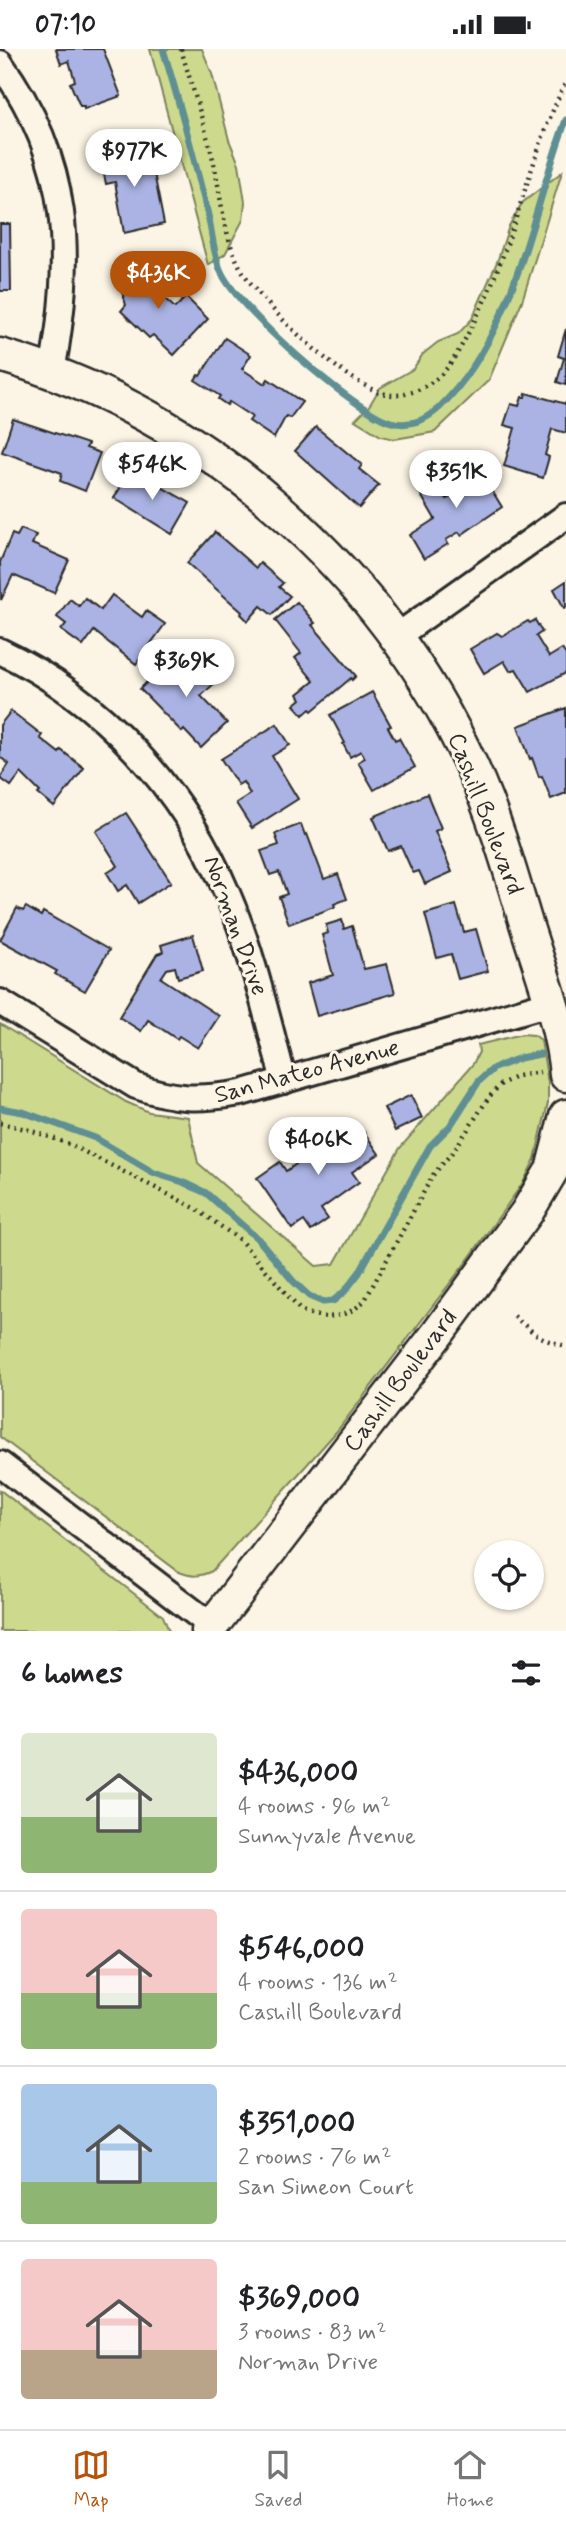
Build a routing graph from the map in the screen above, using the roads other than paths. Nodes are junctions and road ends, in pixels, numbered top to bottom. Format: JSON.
{"nodes":[{"id":1,"x":0,"y":63,"type":"edge"},
{"id":2,"x":0,"y":355,"type":"edge"},
{"id":3,"x":52,"y":372,"type":"junction"},
{"id":4,"x":566,"y":516,"type":"edge"},
{"id":5,"x":396,"y":637,"type":"junction"},
{"id":6,"x":0,"y":650,"type":"edge"},
{"id":7,"x":0,"y":1002,"type":"edge"},
{"id":8,"x":550,"y":1003,"type":"junction"},
{"id":9,"x":565,"y":1068,"type":"edge"},
{"id":10,"x":566,"y":1075,"type":"edge"},
{"id":11,"x":284,"y":1081,"type":"junction"},
{"id":12,"x":566,"y":1116,"type":"edge"},
{"id":13,"x":0,"y":1464,"type":"edge"},
{"id":14,"x":210,"y":1628,"type":"edge"}],
"edges":[{"from":1,"to":3,"type":"street"},
{"from":2,"to":3,"type":"street","name":"Cashill Boulevard"},
{"from":3,"to":5,"type":"street","name":"Cashill Boulevard"},
{"from":4,"to":5,"type":"street"},
{"from":5,"to":8,"type":"street","name":"Cashill Boulevard"},
{"from":6,"to":11,"type":"street","name":"Norman Drive"},
{"from":7,"to":11,"type":"street","name":"San Mateo Avenue"},
{"from":8,"to":9,"type":"street","name":"Cashill Boulevard"},
{"from":8,"to":11,"type":"street","name":"San Mateo Avenue"},
{"from":9,"to":10,"type":"street","name":"Cashill Boulevard"},
{"from":12,"to":14,"type":"street","name":"Cashill Boulevard"},
{"from":13,"to":14,"type":"street"}]}
